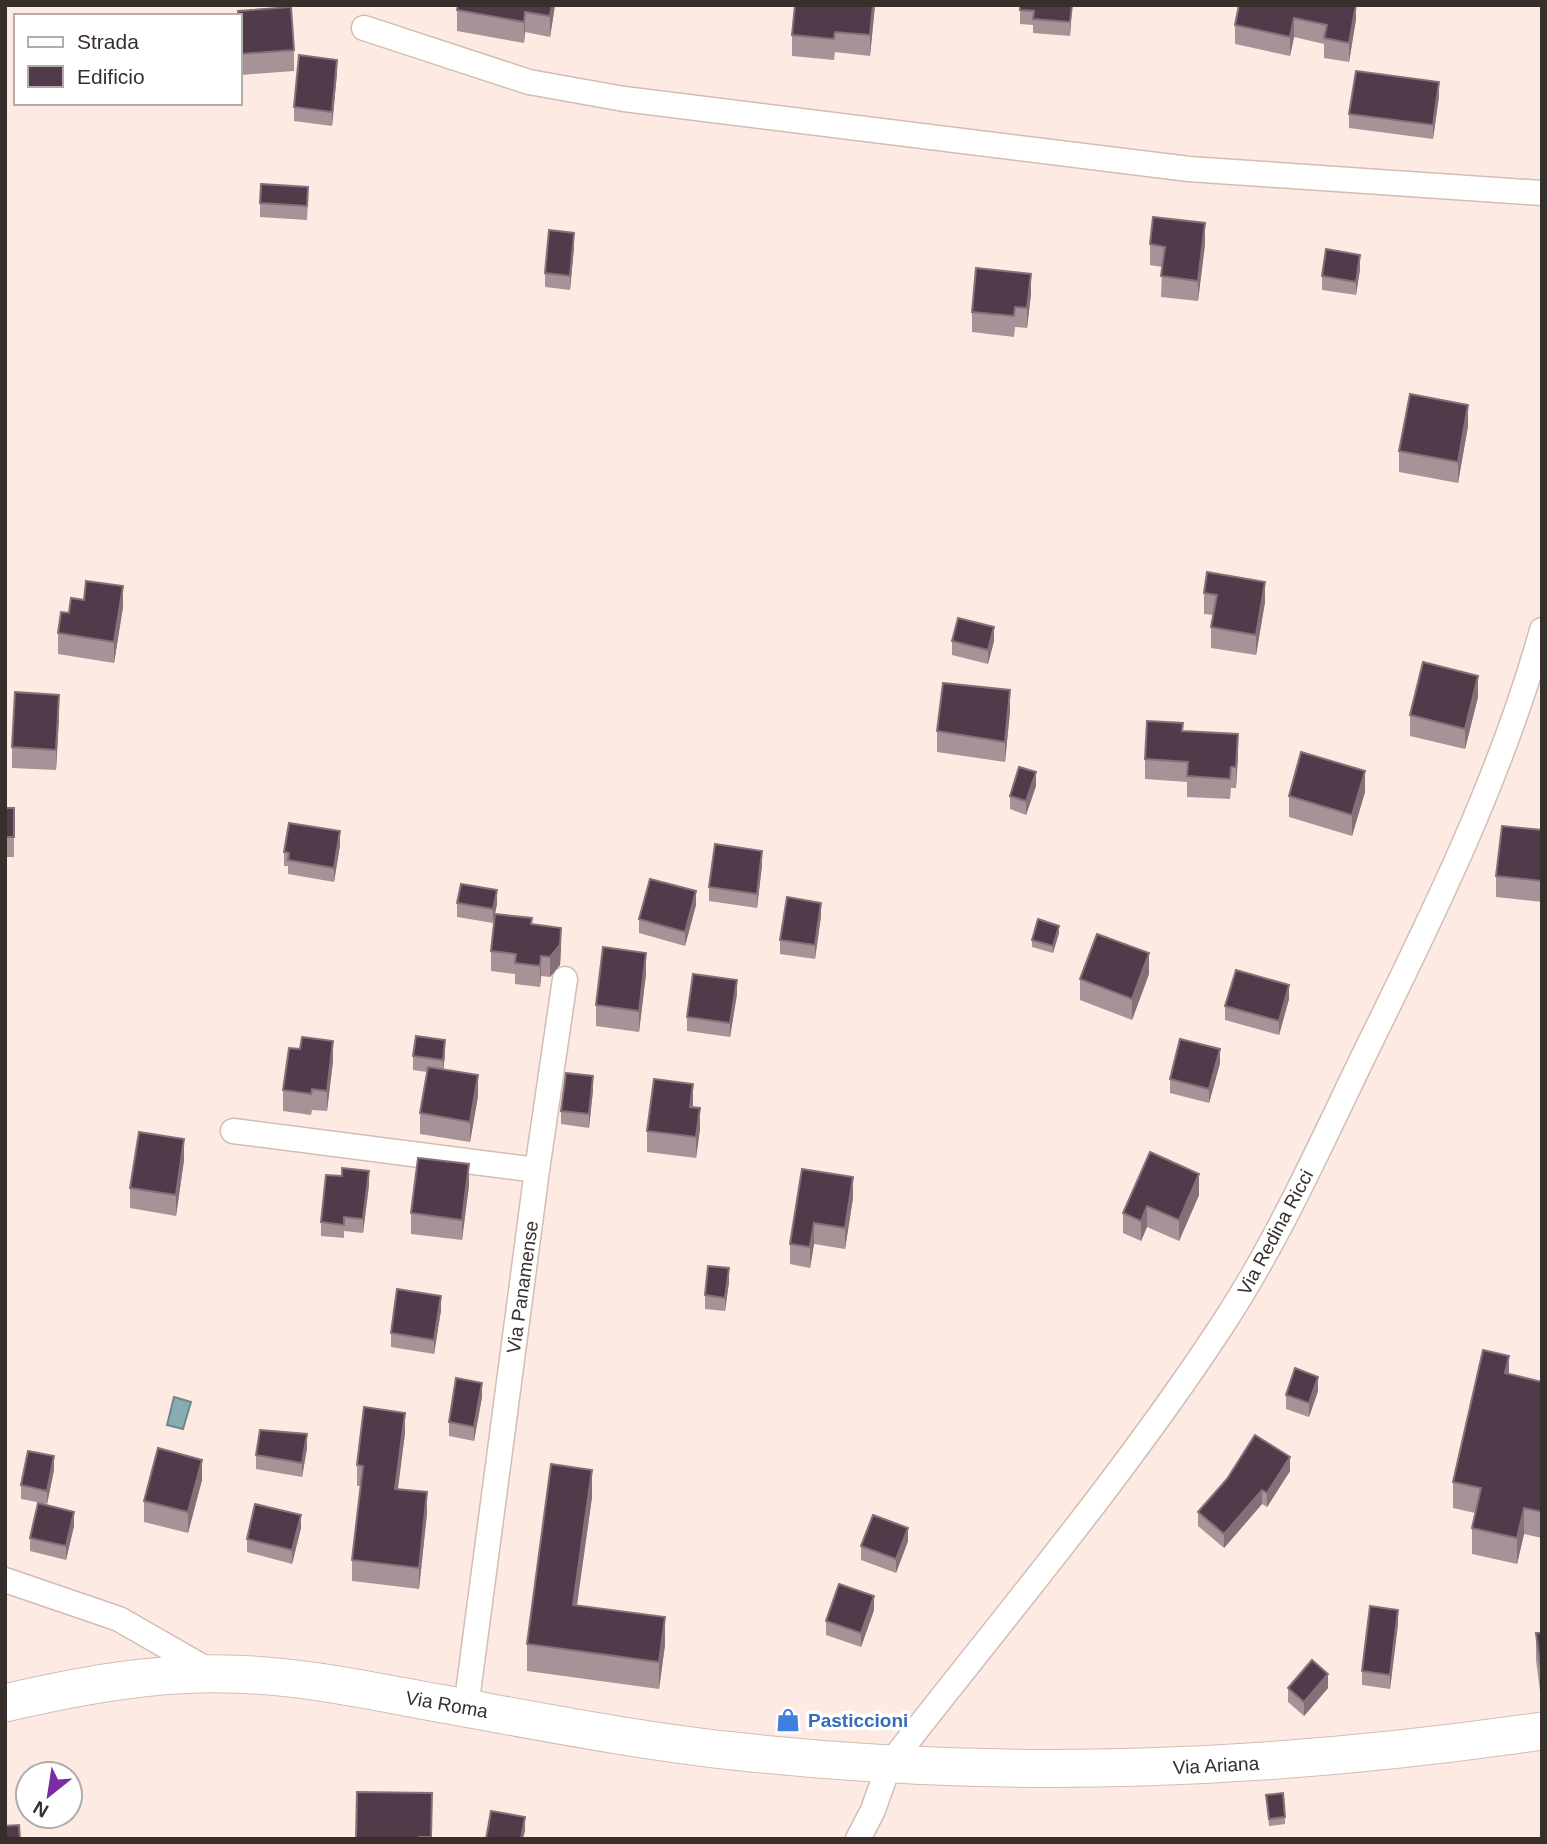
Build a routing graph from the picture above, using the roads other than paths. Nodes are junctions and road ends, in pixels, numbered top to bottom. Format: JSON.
{"nodes":[{"id":1,"x":364,"y":28,"type":"dead end"},
{"id":2,"x":1542,"y":193,"type":"edge"},
{"id":3,"x":1542,"y":630,"type":"edge"},
{"id":4,"x":565,"y":979,"type":"dead end"},
{"id":5,"x":233,"y":1131,"type":"dead end"},
{"id":6,"x":537,"y":1170,"type":"junction"},
{"id":7,"x":5,"y":1580,"type":"edge"},
{"id":8,"x":214,"y":1674,"type":"junction"},
{"id":9,"x":5,"y":1703,"type":"edge"},
{"id":10,"x":466,"y":1708,"type":"junction"},
{"id":11,"x":1542,"y":1731,"type":"edge"},
{"id":12,"x":889,"y":1765,"type":"junction"},
{"id":13,"x":858,"y":1839,"type":"edge"}],
"edges":[{"from":1,"to":2,"type":"street"},
{"from":3,"to":12,"type":"street","name":"Via Redina Ricci"},
{"from":4,"to":6,"type":"street","name":"Via Panamense"},
{"from":5,"to":6,"type":"street"},
{"from":6,"to":10,"type":"street","name":"Via Panamense"},
{"from":7,"to":8,"type":"street"},
{"from":8,"to":9,"type":"main road","name":"Via Roma"},
{"from":8,"to":10,"type":"main road","name":"Via Roma"},
{"from":10,"to":12,"type":"main road","name":"Via Roma"},
{"from":11,"to":12,"type":"main road","name":"Via Ariana"},
{"from":12,"to":13,"type":"street","name":"Via Redina Ricci"}]}
